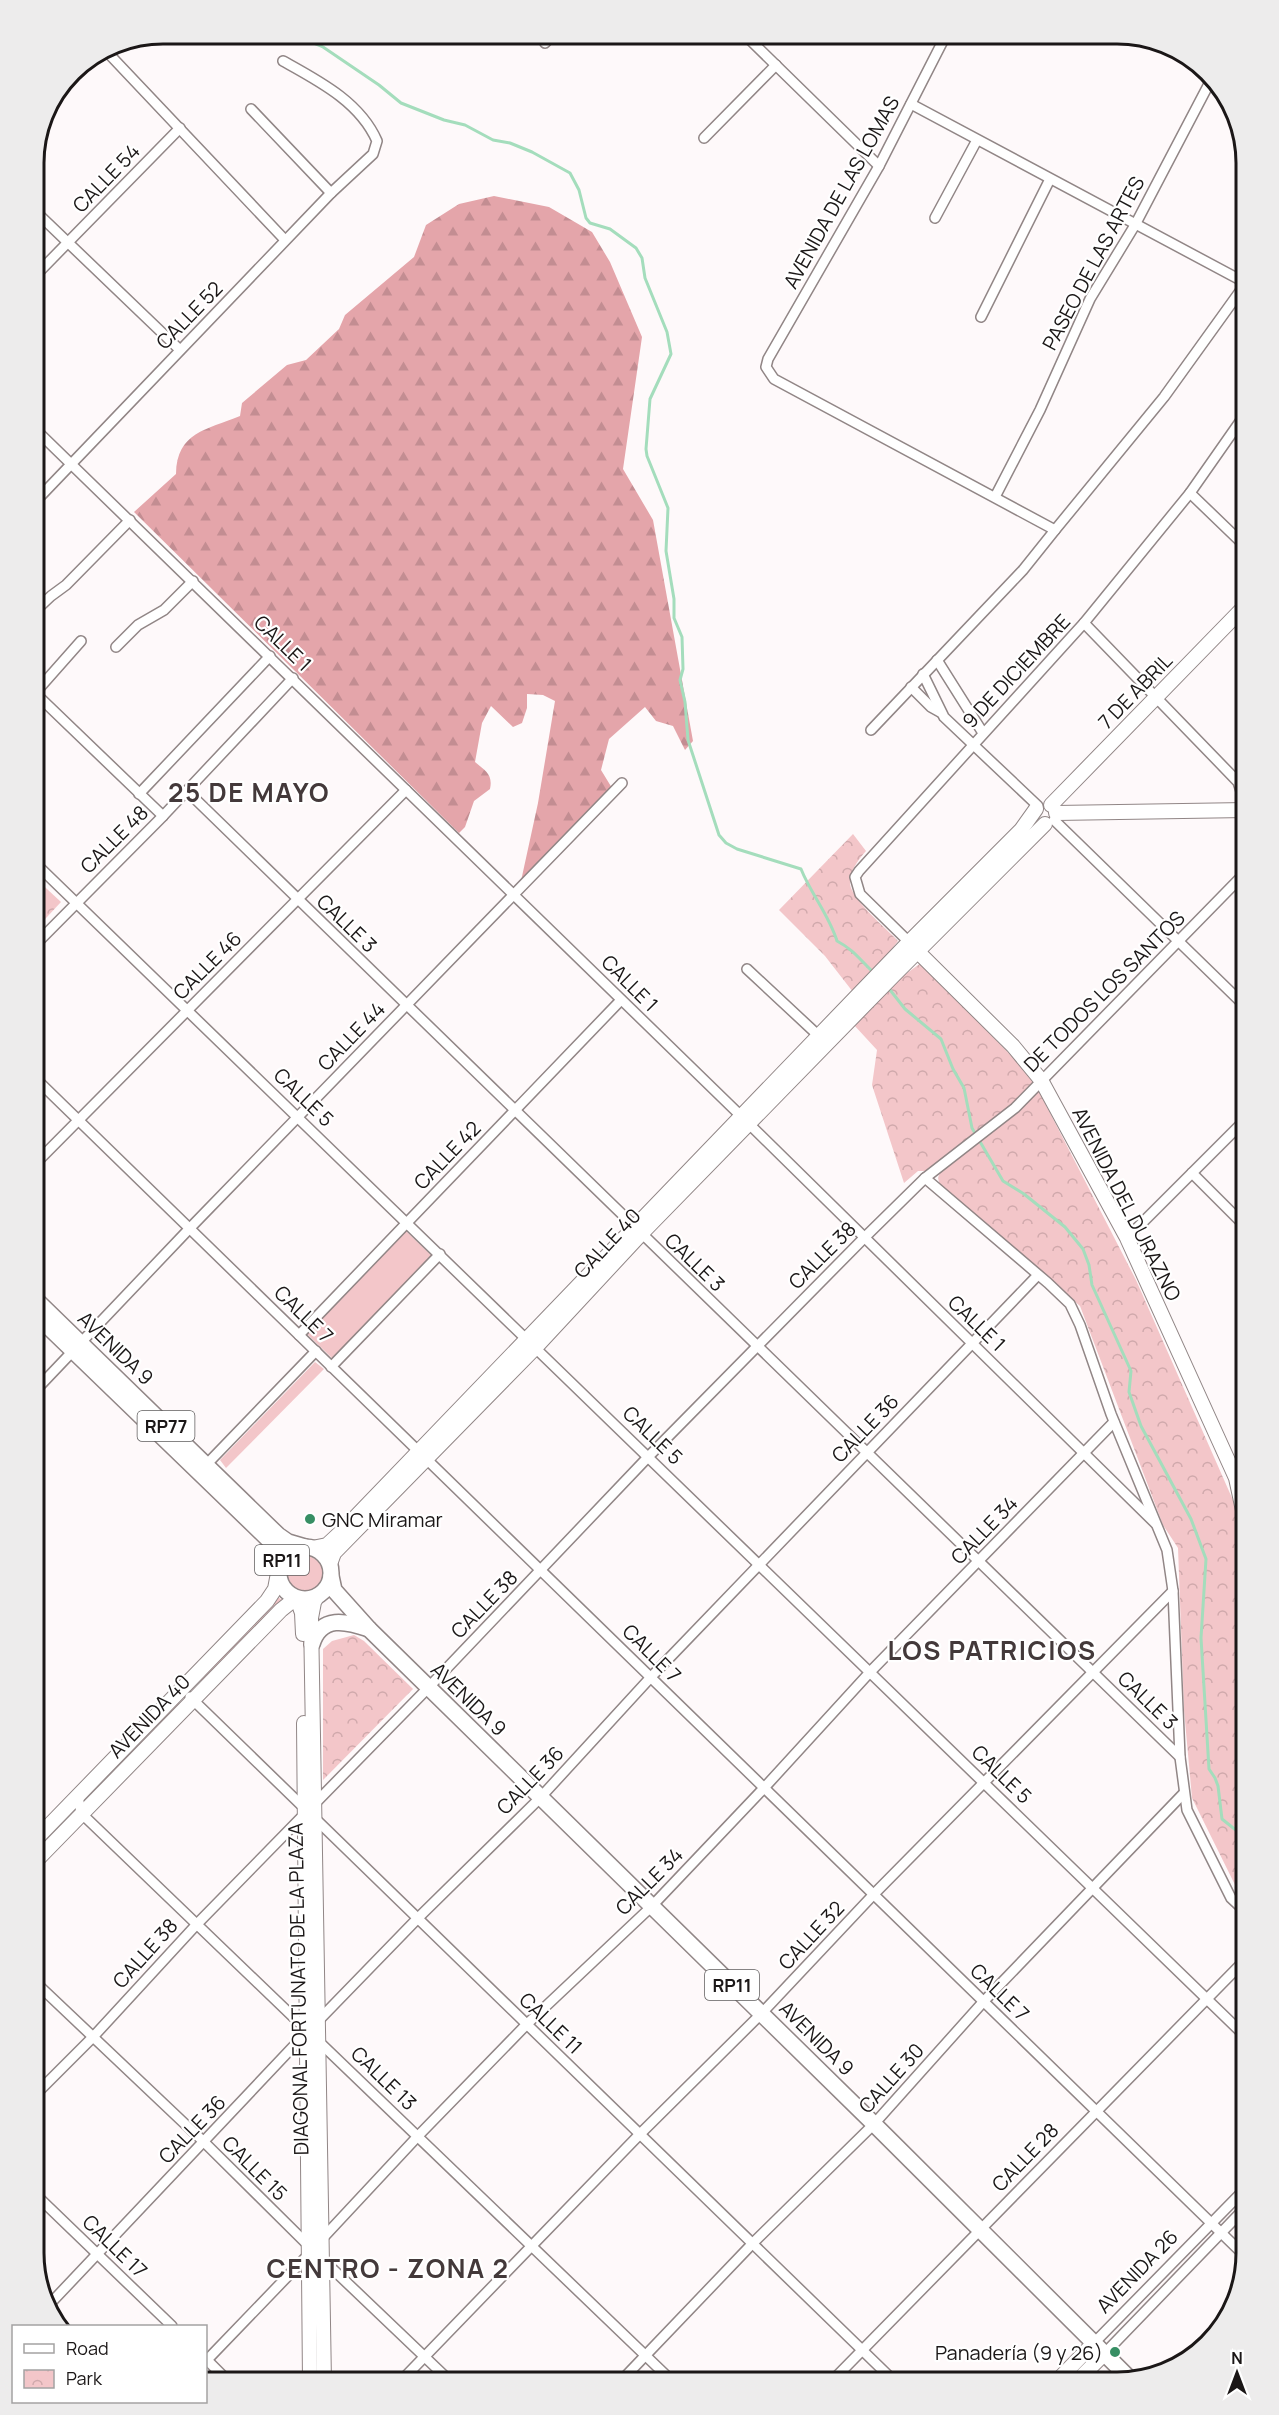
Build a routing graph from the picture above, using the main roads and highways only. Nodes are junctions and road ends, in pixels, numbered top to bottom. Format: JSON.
{"nodes":[{"id":1,"x":1236,"y":615,"type":"edge"},
{"id":2,"x":1236,"y":808,"type":"edge"},
{"id":3,"x":1047,"y":813,"type":"junction"},
{"id":4,"x":913,"y":947,"type":"junction"},
{"id":5,"x":870,"y":991,"type":"joint"},
{"id":6,"x":44,"y":1310,"type":"edge"},
{"id":7,"x":44,"y":1321,"type":"edge"},
{"id":8,"x":77,"y":1347,"type":"junction"},
{"id":9,"x":423,"y":1455,"type":"junction"},
{"id":10,"x":1236,"y":1463,"type":"edge"},
{"id":11,"x":308,"y":1547,"type":"junction"},
{"id":12,"x":279,"y":1569,"type":"junction"},
{"id":13,"x":330,"y":1570,"type":"junction"},
{"id":14,"x":319,"y":1596,"type":"junction"},
{"id":15,"x":296,"y":1598,"type":"junction"},
{"id":16,"x":369,"y":1629,"type":"junction"},
{"id":17,"x":312,"y":1644,"type":"junction"},
{"id":18,"x":187,"y":1694,"type":"junction"},
{"id":19,"x":309,"y":1811,"type":"junction"},
{"id":20,"x":44,"y":1831,"type":"edge"},
{"id":21,"x":44,"y":1852,"type":"edge"},
{"id":22,"x":314,"y":2250,"type":"junction"},
{"id":23,"x":1099,"y":2348,"type":"junction"},
{"id":24,"x":310,"y":2371,"type":"edge"},
{"id":25,"x":323,"y":2371,"type":"edge"},
{"id":26,"x":1122,"y":2371,"type":"edge"},
{"id":27,"x":1069,"y":2372,"type":"edge"},
{"id":28,"x":1083,"y":2372,"type":"edge"}],
"edges":[{"from":1,"to":3,"type":"main road","name":"7 DE ABRIL"},
{"from":2,"to":3,"type":"main road"},
{"from":3,"to":4,"type":"main road","name":"7 DE ABRIL"},
{"from":4,"to":5,"type":"main road","name":"7 DE ABRIL"},
{"from":4,"to":10,"type":"main road","name":"AVENIDA DEL DURAZNO"},
{"from":5,"to":9,"type":"main road","name":"CALLE 40"},
{"from":6,"to":8,"type":"main road","name":"AVENIDA 9","number":"RP77"},
{"from":7,"to":8,"type":"main road","name":"AVENIDA 9","number":"RP77"},
{"from":8,"to":11,"type":"main road","name":"AVENIDA 9","number":"RP77"},
{"from":8,"to":12,"type":"main road","name":"AVENIDA 9","number":"RP77"},
{"from":9,"to":11,"type":"main road","name":"CALLE 40"},
{"from":9,"to":13,"type":"main road","name":"CALLE 40"},
{"from":11,"to":12,"type":"main road","number":"RP11"},
{"from":11,"to":13,"type":"main road","number":"RP11"},
{"from":12,"to":15,"type":"main road","number":"RP11"},
{"from":12,"to":18,"type":"main road","name":"AVENIDA 40","number":"RP11"},
{"from":13,"to":14,"type":"main road","number":"RP11"},
{"from":13,"to":16,"type":"main road","name":"AVENIDA 9","number":"RP11"},
{"from":14,"to":15,"type":"main road","number":"RP11"},
{"from":14,"to":16,"type":"main road","name":"AVENIDA 9","number":"RP11"},
{"from":14,"to":17,"type":"main road","name":"DIAGONAL FORTUNATO DE LA PLAZA"},
{"from":15,"to":18,"type":"main road","name":"AVENIDA 40","number":"RP11"},
{"from":15,"to":19,"type":"main road","name":"DIAGONAL FORTUNATO DE LA PLAZA"},
{"from":16,"to":17,"type":"main road"},
{"from":16,"to":23,"type":"main road","name":"AVENIDA 9","number":"RP11"},
{"from":17,"to":19,"type":"main road","name":"DIAGONAL FORTUNATO DE LA PLAZA"},
{"from":18,"to":20,"type":"main road","name":"AVENIDA 40","number":"RP11"},
{"from":18,"to":21,"type":"main road","name":"AVENIDA 40","number":"RP11"},
{"from":19,"to":22,"type":"main road","name":"DIAGONAL FORTUNATO DE LA PLAZA"},
{"from":22,"to":24,"type":"main road","name":"DIAGONAL FORTUNATO DE LA PLAZA"},
{"from":22,"to":25,"type":"main road","name":"DIAGONAL FORTUNATO DE LA PLAZA"},
{"from":23,"to":26,"type":"main road","name":"AVENIDA 9","number":"RP11"},
{"from":23,"to":27,"type":"main road","name":"AVENIDA 26"},
{"from":23,"to":28,"type":"main road","name":"AVENIDA 26"}]}
